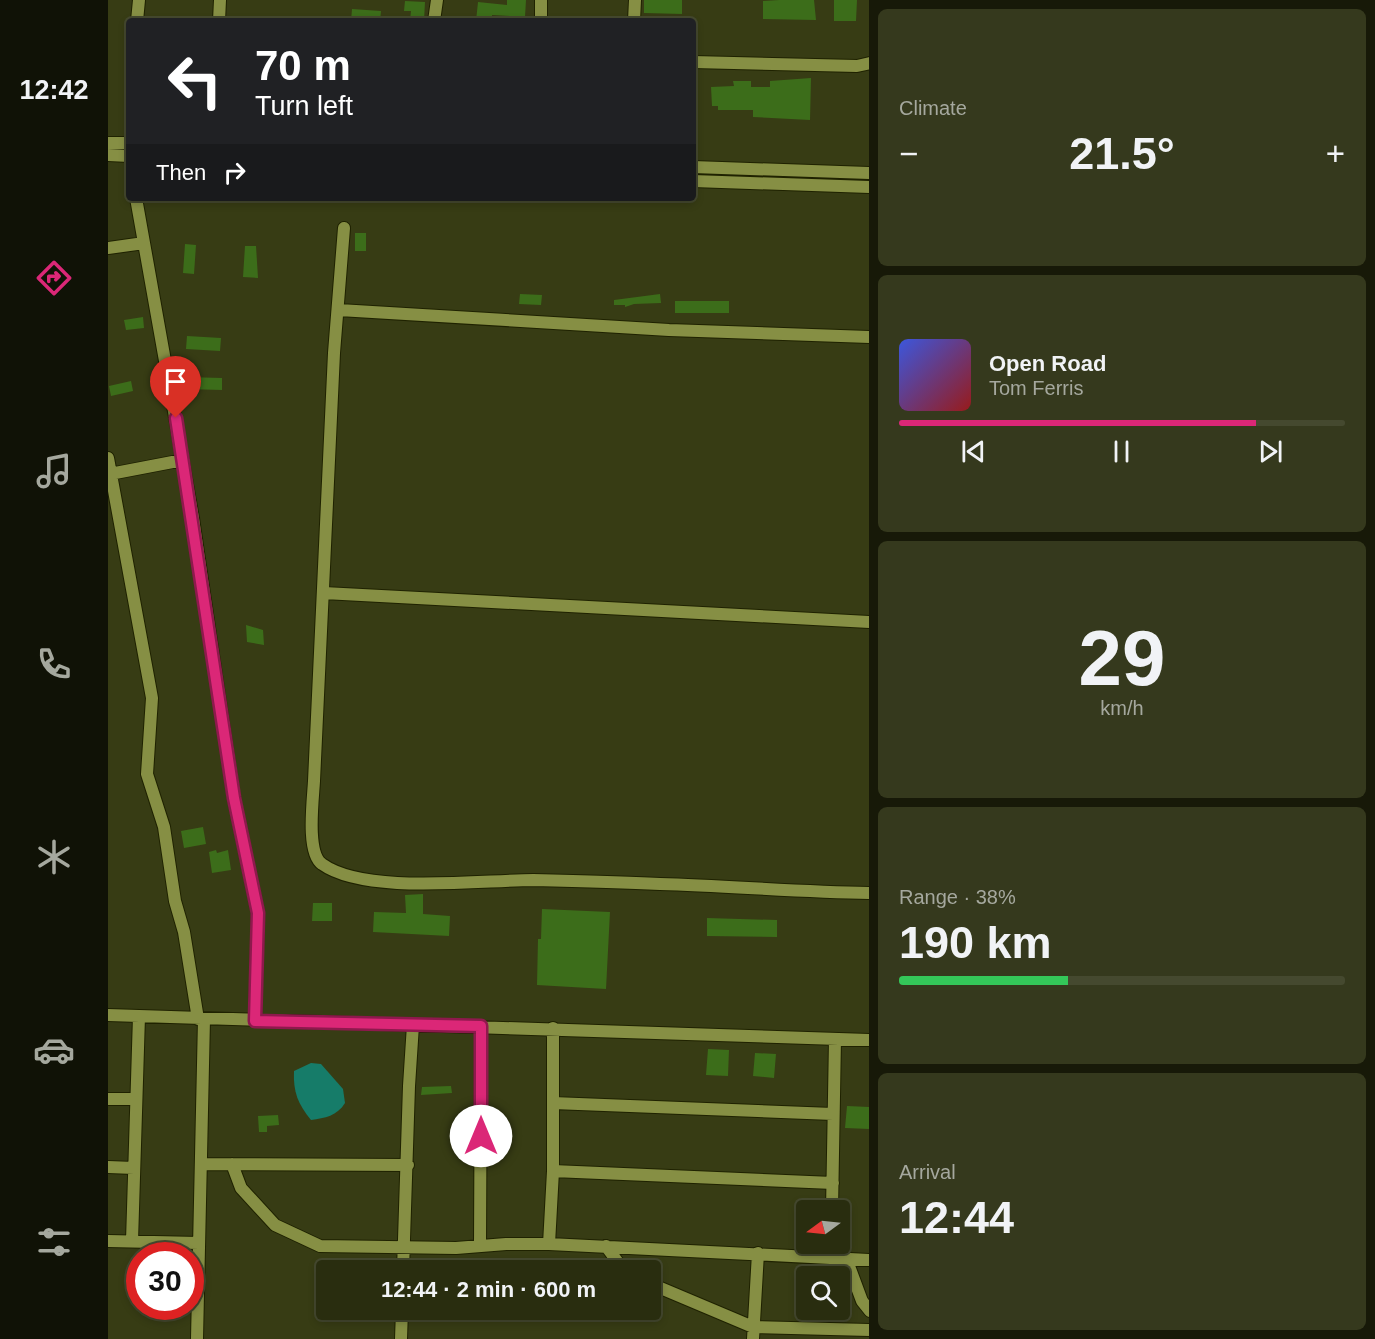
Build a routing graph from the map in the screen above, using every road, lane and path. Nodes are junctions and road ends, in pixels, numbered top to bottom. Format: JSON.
{"nodes":[{"id":1,"x":139,"y":0,"type":"edge"},
{"id":2,"x":220,"y":0,"type":"edge"},
{"id":3,"x":437,"y":0,"type":"edge"},
{"id":4,"x":541,"y":0,"type":"edge"},
{"id":5,"x":635,"y":0,"type":"edge"},
{"id":6,"x":137,"y":18,"type":"edge"},
{"id":7,"x":219,"y":18,"type":"edge"},
{"id":8,"x":434,"y":18,"type":"edge"},
{"id":9,"x":541,"y":18,"type":"edge"},
{"id":10,"x":634,"y":18,"type":"edge"},
{"id":11,"x":696,"y":62,"type":"edge"},
{"id":12,"x":869,"y":63,"type":"edge"},
{"id":13,"x":108,"y":142,"type":"edge"},
{"id":14,"x":126,"y":149,"type":"edge"},
{"id":15,"x":126,"y":151,"type":"edge"},
{"id":16,"x":108,"y":155,"type":"edge"},
{"id":17,"x":696,"y":167,"type":"edge"},
{"id":18,"x":869,"y":173,"type":"edge"},
{"id":19,"x":696,"y":181,"type":"edge"},
{"id":20,"x":869,"y":187,"type":"edge"},
{"id":21,"x":137,"y":201,"type":"edge"},
{"id":22,"x":344,"y":228,"type":"dead end"},
{"id":23,"x":144,"y":243,"type":"junction"},
{"id":24,"x":108,"y":248,"type":"edge"},
{"id":25,"x":339,"y":310,"type":"junction"},
{"id":26,"x":869,"y":336,"type":"edge"},
{"id":27,"x":108,"y":458,"type":"edge"},
{"id":28,"x":183,"y":460,"type":"junction"},
{"id":29,"x":110,"y":480,"type":"edge"},
{"id":30,"x":324,"y":593,"type":"junction"},
{"id":31,"x":869,"y":622,"type":"edge"},
{"id":32,"x":869,"y":893,"type":"edge"},
{"id":33,"x":108,"y":1015,"type":"edge"},
{"id":34,"x":138,"y":1016,"type":"junction"},
{"id":35,"x":201,"y":1019,"type":"junction"},
{"id":36,"x":255,"y":1021,"type":"junction"},
{"id":37,"x":413,"y":1025,"type":"junction"},
{"id":38,"x":481,"y":1026,"type":"junction"},
{"id":39,"x":553,"y":1028,"type":"junction"},
{"id":40,"x":835,"y":1039,"type":"junction"},
{"id":41,"x":869,"y":1040,"type":"edge"},
{"id":42,"x":108,"y":1099,"type":"edge"},
{"id":43,"x":136,"y":1099,"type":"junction"},
{"id":44,"x":553,"y":1103,"type":"junction"},
{"id":45,"x":833,"y":1114,"type":"junction"},
{"id":46,"x":201,"y":1164,"type":"junction"},
{"id":47,"x":232,"y":1164,"type":"junction"},
{"id":48,"x":408,"y":1165,"type":"junction"},
{"id":49,"x":108,"y":1167,"type":"edge"},
{"id":50,"x":134,"y":1168,"type":"junction"},
{"id":51,"x":553,"y":1171,"type":"junction"},
{"id":52,"x":832,"y":1183,"type":"junction"},
{"id":53,"x":832,"y":1200,"type":"edge"},
{"id":54,"x":108,"y":1241,"type":"edge"},
{"id":55,"x":132,"y":1241,"type":"junction"},
{"id":56,"x":166,"y":1242,"type":"edge"},
{"id":57,"x":199,"y":1242,"type":"edge"},
{"id":58,"x":549,"y":1244,"type":"junction"},
{"id":59,"x":480,"y":1245,"type":"junction"},
{"id":60,"x":404,"y":1246,"type":"junction"},
{"id":61,"x":606,"y":1246,"type":"junction"},
{"id":62,"x":758,"y":1253,"type":"junction"},
{"id":63,"x":831,"y":1254,"type":"edge"},
{"id":64,"x":831,"y":1258,"type":"junction"},
{"id":65,"x":846,"y":1258,"type":"junction"},
{"id":66,"x":403,"y":1260,"type":"edge"},
{"id":67,"x":616,"y":1260,"type":"edge"},
{"id":68,"x":869,"y":1260,"type":"edge"},
{"id":69,"x":661,"y":1289,"type":"edge"},
{"id":70,"x":869,"y":1310,"type":"edge"},
{"id":71,"x":197,"y":1320,"type":"edge"},
{"id":72,"x":402,"y":1320,"type":"edge"},
{"id":73,"x":869,"y":1330,"type":"edge"},
{"id":74,"x":753,"y":1333,"type":"edge"},
{"id":75,"x":826,"y":1333,"type":"edge"},
{"id":76,"x":197,"y":1339,"type":"edge"},
{"id":77,"x":401,"y":1339,"type":"edge"}],
"edges":[{"from":1,"to":6,"type":"street"},
{"from":2,"to":7,"type":"street"},
{"from":3,"to":8,"type":"street"},
{"from":4,"to":9,"type":"street"},
{"from":5,"to":10,"type":"street"},
{"from":11,"to":12,"type":"street"},
{"from":13,"to":14,"type":"street"},
{"from":15,"to":16,"type":"street"},
{"from":17,"to":18,"type":"street"},
{"from":19,"to":20,"type":"street"},
{"from":21,"to":23,"type":"street"},
{"from":22,"to":25,"type":"street"},
{"from":23,"to":24,"type":"street"},
{"from":23,"to":28,"type":"street"},
{"from":25,"to":26,"type":"street"},
{"from":25,"to":30,"type":"street"},
{"from":27,"to":29,"type":"street"},
{"from":28,"to":29,"type":"street"},
{"from":28,"to":36,"type":"street"},
{"from":29,"to":35,"type":"street"},
{"from":30,"to":31,"type":"street"},
{"from":30,"to":32,"type":"street"},
{"from":33,"to":34,"type":"street"},
{"from":34,"to":35,"type":"street"},
{"from":34,"to":43,"type":"street"},
{"from":35,"to":36,"type":"street"},
{"from":35,"to":46,"type":"street"},
{"from":36,"to":37,"type":"street"},
{"from":37,"to":38,"type":"street"},
{"from":37,"to":48,"type":"street"},
{"from":38,"to":39,"type":"street"},
{"from":38,"to":59,"type":"street"},
{"from":39,"to":40,"type":"street"},
{"from":39,"to":44,"type":"street"},
{"from":40,"to":41,"type":"street"},
{"from":40,"to":45,"type":"street"},
{"from":42,"to":43,"type":"street"},
{"from":43,"to":50,"type":"street"},
{"from":44,"to":45,"type":"street"},
{"from":44,"to":51,"type":"street"},
{"from":45,"to":52,"type":"street"},
{"from":46,"to":47,"type":"street"},
{"from":46,"to":57,"type":"street"},
{"from":47,"to":48,"type":"street"},
{"from":47,"to":60,"type":"street"},
{"from":48,"to":60,"type":"street"},
{"from":49,"to":50,"type":"street"},
{"from":50,"to":55,"type":"street"},
{"from":51,"to":52,"type":"street"},
{"from":51,"to":58,"type":"street"},
{"from":52,"to":53,"type":"street"},
{"from":54,"to":55,"type":"street"},
{"from":55,"to":56,"type":"street"},
{"from":58,"to":59,"type":"street"},
{"from":58,"to":61,"type":"street"},
{"from":59,"to":60,"type":"street"},
{"from":60,"to":66,"type":"street"},
{"from":61,"to":62,"type":"street"},
{"from":61,"to":67,"type":"street"},
{"from":62,"to":64,"type":"street"},
{"from":62,"to":74,"type":"street"},
{"from":63,"to":64,"type":"street"},
{"from":64,"to":65,"type":"street"},
{"from":65,"to":68,"type":"street"},
{"from":65,"to":70,"type":"street"},
{"from":69,"to":74,"type":"street"},
{"from":71,"to":76,"type":"street"},
{"from":72,"to":77,"type":"street"},
{"from":73,"to":75,"type":"street"},
{"from":74,"to":75,"type":"street"}]}
